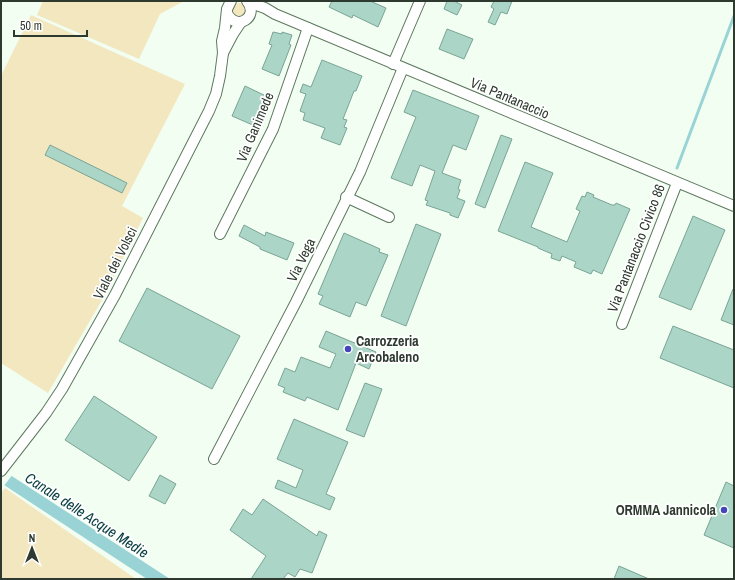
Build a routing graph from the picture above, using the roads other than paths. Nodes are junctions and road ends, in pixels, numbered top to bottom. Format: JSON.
{"nodes":[{"id":1,"x":247,"y":1,"type":"edge"},
{"id":2,"x":420,"y":1,"type":"edge"},
{"id":3,"x":227,"y":5,"type":"edge"},
{"id":4,"x":275,"y":14,"type":"junction"},
{"id":5,"x":245,"y":20,"type":"junction"},
{"id":6,"x":308,"y":28,"type":"junction"},
{"id":7,"x":223,"y":53,"type":"junction"},
{"id":8,"x":398,"y":66,"type":"junction"},
{"id":9,"x":677,"y":183,"type":"junction"},
{"id":10,"x":346,"y":198,"type":"junction"},
{"id":11,"x":734,"y":206,"type":"edge"},
{"id":12,"x":389,"y":217,"type":"dead end"},
{"id":13,"x":220,"y":234,"type":"dead end"},
{"id":14,"x":622,"y":324,"type":"dead end"},
{"id":15,"x":214,"y":459,"type":"dead end"},
{"id":16,"x":1,"y":471,"type":"edge"}],
"edges":[{"from":1,"to":4,"type":"street","name":"Via Pantanaccio"},
{"from":1,"to":5,"type":"street"},
{"from":2,"to":8,"type":"street","name":"Via Vega"},
{"from":3,"to":5,"type":"street"},
{"from":3,"to":7,"type":"street","name":"Viale dei Volsci"},
{"from":4,"to":5,"type":"street","name":"Via Pantanaccio"},
{"from":4,"to":6,"type":"street","name":"Via Pantanaccio"},
{"from":5,"to":7,"type":"street","name":"Viale dei Volsci"},
{"from":6,"to":8,"type":"street","name":"Via Pantanaccio"},
{"from":6,"to":13,"type":"street","name":"Via Ganimede"},
{"from":7,"to":16,"type":"street","name":"Viale dei Volsci"},
{"from":8,"to":9,"type":"street","name":"Via Pantanaccio"},
{"from":8,"to":10,"type":"street","name":"Via Vega"},
{"from":9,"to":11,"type":"street","name":"Via Pantanaccio"},
{"from":9,"to":14,"type":"street","name":"Via Pantanaccio Civico 86"},
{"from":10,"to":12,"type":"street"},
{"from":10,"to":15,"type":"street","name":"Via Vega"}]}
